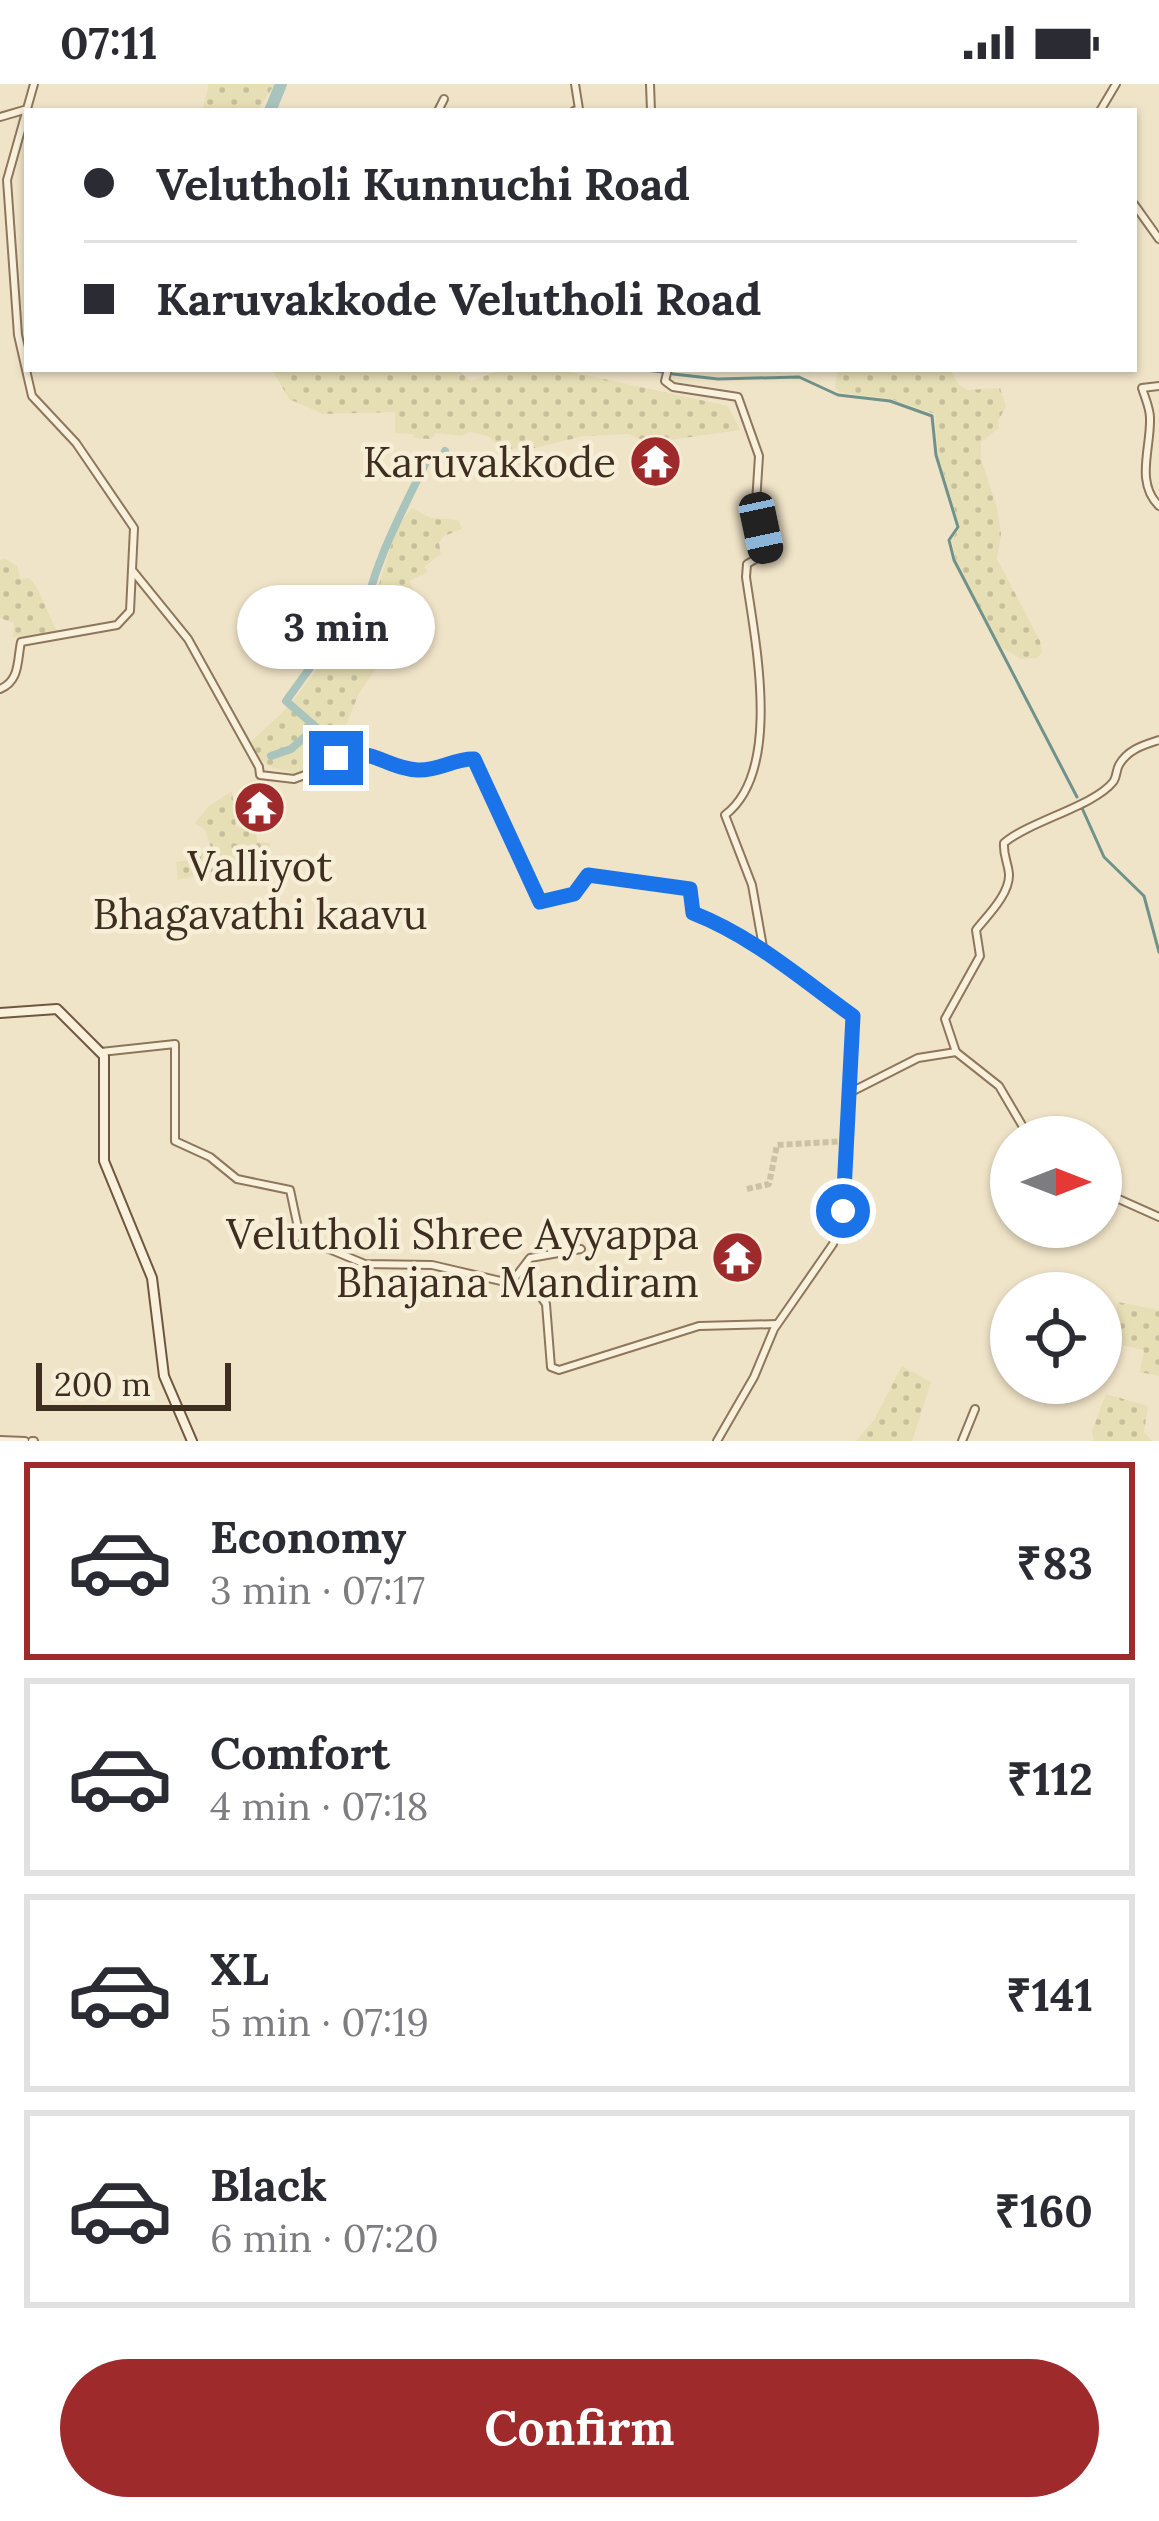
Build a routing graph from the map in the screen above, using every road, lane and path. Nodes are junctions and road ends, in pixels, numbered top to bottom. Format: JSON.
{"nodes":[{"id":1,"x":444,"y":99,"type":"dead end"},
{"id":2,"x":440,"y":108,"type":"edge"},
{"id":3,"x":24,"y":110,"type":"edge"},
{"id":4,"x":0,"y":117,"type":"edge"},
{"id":5,"x":1137,"y":208,"type":"edge"},
{"id":6,"x":1159,"y":239,"type":"edge"},
{"id":7,"x":24,"y":369,"type":"edge"},
{"id":8,"x":25,"y":372,"type":"edge"},
{"id":9,"x":667,"y":372,"type":"edge"},
{"id":10,"x":1159,"y":386,"type":"edge"},
{"id":11,"x":1159,"y":506,"type":"edge"},
{"id":12,"x":132,"y":570,"type":"junction"},
{"id":13,"x":0,"y":689,"type":"edge"},
{"id":14,"x":1159,"y":740,"type":"edge"},
{"id":15,"x":763,"y":947,"type":"junction"},
{"id":16,"x":0,"y":1013,"type":"edge"},
{"id":17,"x":101,"y":1052,"type":"junction"},
{"id":18,"x":956,"y":1052,"type":"junction"},
{"id":19,"x":851,"y":1092,"type":"junction"},
{"id":20,"x":1017,"y":1116,"type":"edge"},
{"id":21,"x":1122,"y":1200,"type":"edge"},
{"id":22,"x":1159,"y":1217,"type":"edge"},
{"id":23,"x":581,"y":1249,"type":"dead end"},
{"id":24,"x":511,"y":1283,"type":"junction"},
{"id":25,"x":777,"y":1324,"type":"junction"},
{"id":26,"x":975,"y":1409,"type":"dead end"},
{"id":27,"x":0,"y":1440,"type":"edge"},
{"id":28,"x":30,"y":1441,"type":"edge"},
{"id":29,"x":193,"y":1441,"type":"edge"},
{"id":30,"x":717,"y":1441,"type":"edge"},
{"id":31,"x":962,"y":1441,"type":"edge"}],
"edges":[{"from":1,"to":2,"type":"street"},
{"from":3,"to":4,"type":"street"},
{"from":3,"to":7,"type":"street"},
{"from":5,"to":6,"type":"street"},
{"from":8,"to":12,"type":"street"},
{"from":9,"to":15,"type":"street"},
{"from":10,"to":11,"type":"street"},
{"from":12,"to":13,"type":"street"},
{"from":12,"to":15,"type":"street"},
{"from":14,"to":18,"type":"street"},
{"from":15,"to":19,"type":"street"},
{"from":16,"to":17,"type":"main road"},
{"from":17,"to":24,"type":"street"},
{"from":17,"to":29,"type":"main road"},
{"from":18,"to":19,"type":"street"},
{"from":18,"to":20,"type":"street"},
{"from":19,"to":25,"type":"street"},
{"from":21,"to":22,"type":"street"},
{"from":23,"to":24,"type":"street"},
{"from":24,"to":25,"type":"street"},
{"from":25,"to":30,"type":"street"},
{"from":26,"to":31,"type":"street"},
{"from":27,"to":28,"type":"street"}]}
